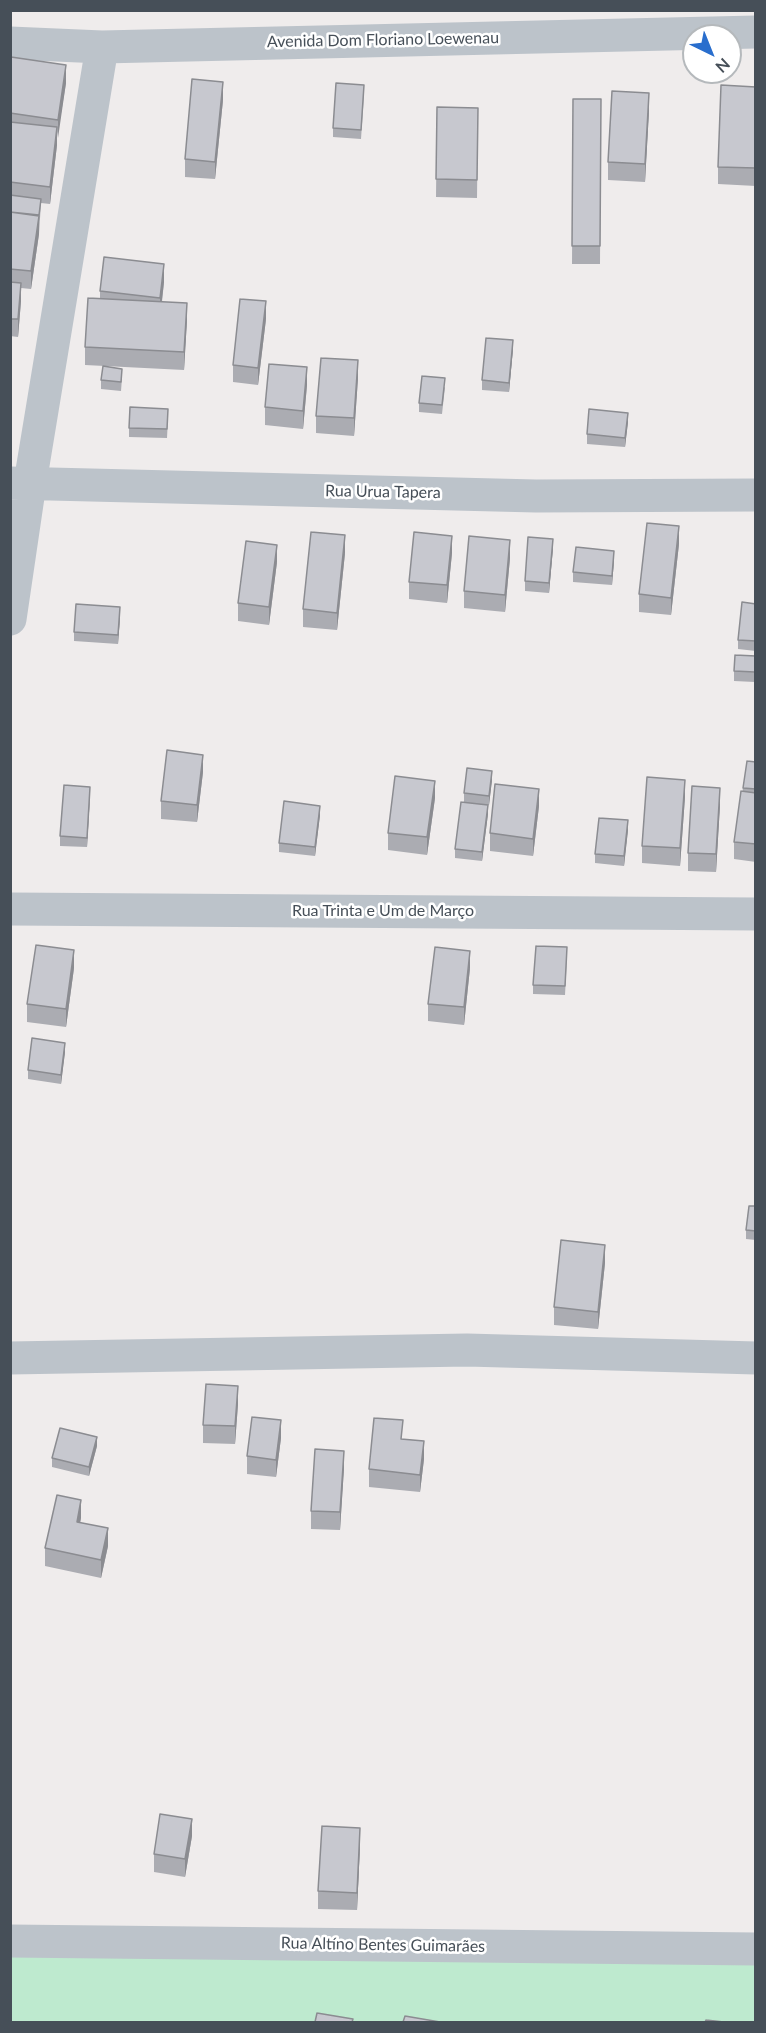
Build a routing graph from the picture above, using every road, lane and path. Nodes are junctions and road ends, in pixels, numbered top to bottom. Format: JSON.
{"nodes":[{"id":1,"x":756,"y":32,"type":"edge"},
{"id":2,"x":10,"y":43,"type":"edge"},
{"id":3,"x":102,"y":47,"type":"junction"},
{"id":4,"x":20,"y":483,"type":"edge"},
{"id":5,"x":756,"y":495,"type":"edge"},
{"id":6,"x":10,"y":619,"type":"edge"},
{"id":7,"x":10,"y":909,"type":"edge"},
{"id":8,"x":756,"y":914,"type":"edge"},
{"id":9,"x":10,"y":1358,"type":"edge"},
{"id":10,"x":756,"y":1358,"type":"edge"},
{"id":11,"x":10,"y":1941,"type":"edge"},
{"id":12,"x":756,"y":1948,"type":"edge"}],
"edges":[{"from":1,"to":3,"type":"street","name":"Avenida Dom Floriano Loewenau"},
{"from":2,"to":3,"type":"street","name":"Avenida Dom Floriano Loewenau"},
{"from":3,"to":4,"type":"street"},
{"from":4,"to":5,"type":"street","name":"Rua Urua Tapera"},
{"from":4,"to":6,"type":"street"},
{"from":7,"to":8,"type":"street","name":"Rua Trinta e Um de Março"},
{"from":9,"to":10,"type":"street"},
{"from":11,"to":12,"type":"street","name":"Rua Altíno Bentes Guimarães"}]}
